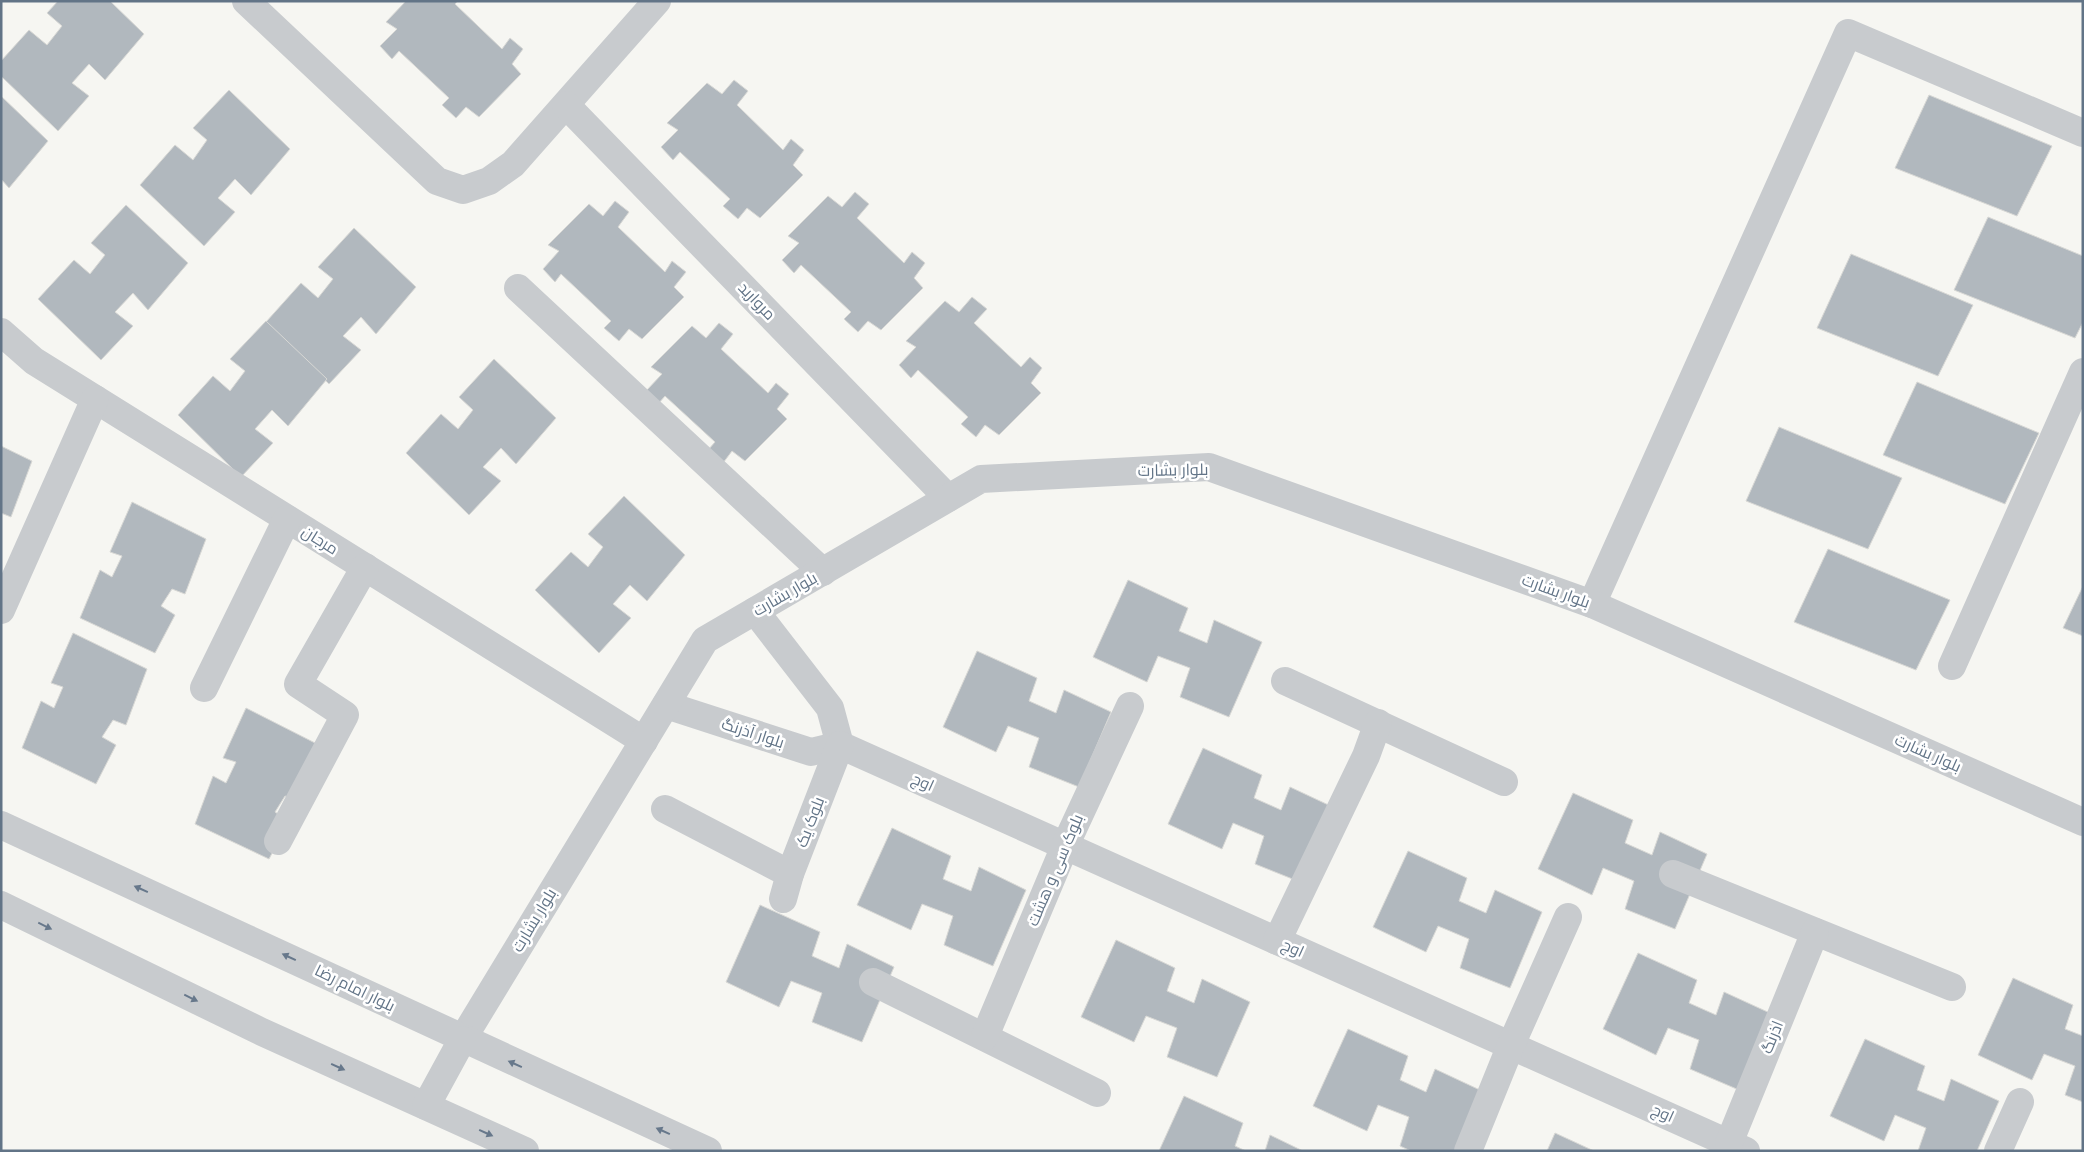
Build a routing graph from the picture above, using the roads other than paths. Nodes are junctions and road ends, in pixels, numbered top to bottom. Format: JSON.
{"nodes":[{"id":1,"x":246,"y":1,"type":"edge"},
{"id":2,"x":657,"y":1,"type":"edge"},
{"id":3,"x":566,"y":105,"type":"junction"},
{"id":4,"x":2083,"y":134,"type":"edge"},
{"id":5,"x":518,"y":288,"type":"dead end"},
{"id":6,"x":1,"y":332,"type":"edge"},
{"id":7,"x":2083,"y":372,"type":"edge"},
{"id":8,"x":96,"y":399,"type":"junction"},
{"id":9,"x":948,"y":498,"type":"junction"},
{"id":10,"x":287,"y":519,"type":"junction"},
{"id":11,"x":365,"y":567,"type":"junction"},
{"id":12,"x":823,"y":572,"type":"junction"},
{"id":13,"x":1592,"y":604,"type":"junction"},
{"id":14,"x":1,"y":610,"type":"edge"},
{"id":15,"x":755,"y":611,"type":"junction"},
{"id":16,"x":1952,"y":666,"type":"dead end"},
{"id":17,"x":1285,"y":680,"type":"dead end"},
{"id":18,"x":204,"y":688,"type":"dead end"},
{"id":19,"x":666,"y":705,"type":"junction"},
{"id":20,"x":1130,"y":706,"type":"dead end"},
{"id":21,"x":1378,"y":723,"type":"junction"},
{"id":22,"x":644,"y":742,"type":"junction"},
{"id":23,"x":840,"y":744,"type":"junction"},
{"id":24,"x":1504,"y":782,"type":"dead end"},
{"id":25,"x":665,"y":809,"type":"dead end"},
{"id":26,"x":2083,"y":822,"type":"edge"},
{"id":27,"x":1,"y":825,"type":"edge"},
{"id":28,"x":278,"y":841,"type":"dead end"},
{"id":29,"x":1065,"y":846,"type":"junction"},
{"id":30,"x":1673,"y":874,"type":"dead end"},
{"id":31,"x":1,"y":905,"type":"edge"},
{"id":32,"x":1568,"y":917,"type":"dead end"},
{"id":33,"x":1815,"y":932,"type":"junction"},
{"id":34,"x":1277,"y":941,"type":"junction"},
{"id":35,"x":874,"y":982,"type":"dead end"},
{"id":36,"x":1952,"y":988,"type":"dead end"},
{"id":37,"x":985,"y":1036,"type":"junction"},
{"id":38,"x":462,"y":1040,"type":"junction"},
{"id":39,"x":1511,"y":1045,"type":"junction"},
{"id":40,"x":1097,"y":1093,"type":"dead end"},
{"id":41,"x":2020,"y":1102,"type":"dead end"},
{"id":42,"x":426,"y":1106,"type":"junction"},
{"id":43,"x":1738,"y":1147,"type":"edge"},
{"id":44,"x":525,"y":1151,"type":"edge"},
{"id":45,"x":708,"y":1151,"type":"edge"},
{"id":46,"x":1468,"y":1151,"type":"edge"},
{"id":47,"x":1998,"y":1151,"type":"edge"}],
"edges":[{"from":1,"to":3,"type":"street"},
{"from":2,"to":3,"type":"street"},
{"from":3,"to":9,"type":"street","name":"مروارید"},
{"from":4,"to":13,"type":"street"},
{"from":5,"to":12,"type":"street"},
{"from":6,"to":8,"type":"street","name":"مرجان"},
{"from":7,"to":16,"type":"street"},
{"from":8,"to":10,"type":"street","name":"مرجان"},
{"from":8,"to":14,"type":"street"},
{"from":9,"to":12,"type":"street","name":"بلوار بشارت"},
{"from":9,"to":13,"type":"street","name":"بلوار بشارت"},
{"from":10,"to":11,"type":"street","name":"مرجان"},
{"from":10,"to":18,"type":"street"},
{"from":11,"to":22,"type":"street","name":"مرجان"},
{"from":11,"to":28,"type":"street"},
{"from":12,"to":15,"type":"street","name":"بلوار بشارت"},
{"from":13,"to":26,"type":"street","name":"بلوار بشارت"},
{"from":15,"to":19,"type":"street","name":"بلوار بشارت"},
{"from":15,"to":23,"type":"street"},
{"from":17,"to":21,"type":"street"},
{"from":19,"to":22,"type":"street","name":"بلوار بشارت"},
{"from":19,"to":23,"type":"street","name":"بلوار آذرنگ"},
{"from":20,"to":29,"type":"street","name":"بلوک سی و هشت"},
{"from":21,"to":24,"type":"street"},
{"from":21,"to":34,"type":"street"},
{"from":22,"to":38,"type":"street","name":"بلوار بشارت"},
{"from":23,"to":25,"type":"street","name":"بلوک یک"},
{"from":23,"to":29,"type":"street","name":"اوج"},
{"from":38,"to":27,"type":"street","name":"بلوار امام رضا","one_way":true},
{"from":29,"to":34,"type":"street","name":"اوج"},
{"from":29,"to":37,"type":"street","name":"بلوک سی و هشت"},
{"from":30,"to":33,"type":"street"},
{"from":31,"to":42,"type":"street","one_way":true},
{"from":32,"to":39,"type":"street"},
{"from":33,"to":36,"type":"street"},
{"from":33,"to":43,"type":"street","name":"اذرنگ"},
{"from":34,"to":39,"type":"street","name":"اوج"},
{"from":35,"to":37,"type":"street"},
{"from":37,"to":40,"type":"street"},
{"from":38,"to":42,"type":"street","name":"بلوار بشارت"},
{"from":45,"to":38,"type":"street","name":"بلوار امام رضا","one_way":true},
{"from":39,"to":43,"type":"street","name":"اوج"},
{"from":39,"to":46,"type":"street"},
{"from":41,"to":47,"type":"street"},
{"from":42,"to":44,"type":"street","one_way":true}]}
